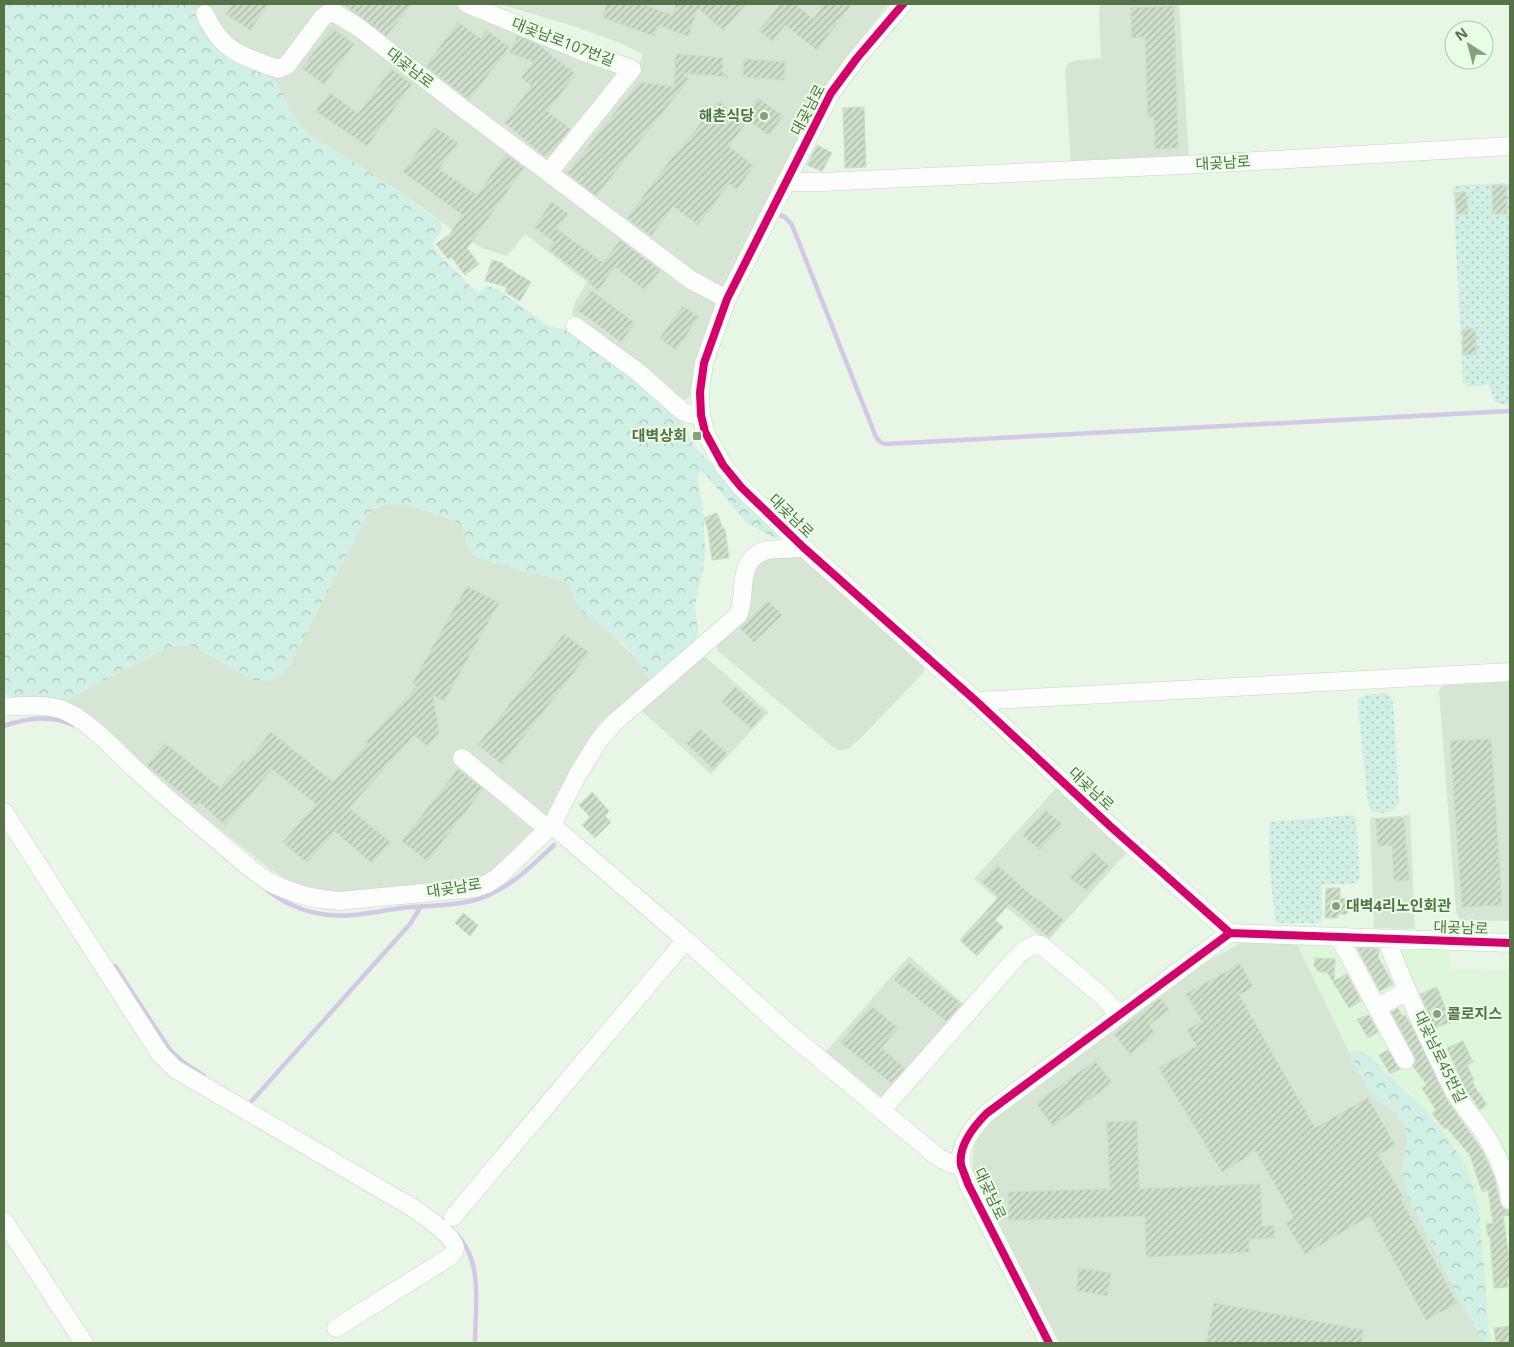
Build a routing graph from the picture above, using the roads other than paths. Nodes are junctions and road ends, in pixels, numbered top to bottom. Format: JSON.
{"nodes":[{"id":1,"x":467,"y":4,"type":"edge"},
{"id":2,"x":900,"y":5,"type":"edge"},
{"id":3,"x":205,"y":14,"type":"dead end"},
{"id":4,"x":1510,"y":146,"type":"edge"},
{"id":5,"x":549,"y":172,"type":"junction"},
{"id":6,"x":785,"y":182,"type":"junction"},
{"id":7,"x":726,"y":299,"type":"junction"},
{"id":8,"x":575,"y":326,"type":"dead end"},
{"id":9,"x":701,"y":415,"type":"junction"},
{"id":10,"x":803,"y":547,"type":"junction"},
{"id":11,"x":1510,"y":672,"type":"edge"},
{"id":12,"x":976,"y":701,"type":"junction"},
{"id":13,"x":4,"y":708,"type":"edge"},
{"id":14,"x":462,"y":758,"type":"dead end"},
{"id":15,"x":4,"y":812,"type":"edge"},
{"id":16,"x":550,"y":827,"type":"junction"},
{"id":17,"x":1230,"y":933,"type":"junction"},
{"id":18,"x":1339,"y":937,"type":"junction"},
{"id":19,"x":1386,"y":939,"type":"junction"},
{"id":20,"x":686,"y":940,"type":"junction"},
{"id":21,"x":1510,"y":943,"type":"edge"},
{"id":22,"x":1407,"y":991,"type":"junction"},
{"id":23,"x":1378,"y":1007,"type":"junction"},
{"id":24,"x":1120,"y":1015,"type":"junction"},
{"id":25,"x":1405,"y":1060,"type":"dead end"},
{"id":26,"x":882,"y":1110,"type":"junction"},
{"id":27,"x":961,"y":1164,"type":"junction"},
{"id":28,"x":1510,"y":1200,"type":"edge"},
{"id":29,"x":453,"y":1217,"type":"dead end"},
{"id":30,"x":4,"y":1221,"type":"edge"},
{"id":31,"x":336,"y":1328,"type":"dead end"},
{"id":32,"x":84,"y":1343,"type":"edge"},
{"id":33,"x":1049,"y":1343,"type":"edge"}],
"edges":[{"from":1,"to":5,"type":"street","name":"대곶남로107번길"},
{"from":2,"to":6,"type":"street","name":"대곶남로"},
{"from":3,"to":5,"type":"street","name":"대곶남로"},
{"from":4,"to":6,"type":"street","name":"대곶남로"},
{"from":5,"to":7,"type":"street","name":"대곶남로"},
{"from":6,"to":7,"type":"street","name":"대곶남로"},
{"from":7,"to":9,"type":"street","name":"대곶남로"},
{"from":8,"to":9,"type":"street"},
{"from":9,"to":10,"type":"street","name":"대곶남로"},
{"from":10,"to":12,"type":"street","name":"대곶남로"},
{"from":10,"to":16,"type":"street","name":"대곶남로"},
{"from":11,"to":12,"type":"street"},
{"from":12,"to":17,"type":"street","name":"대곶남로"},
{"from":13,"to":16,"type":"street","name":"대곶남로"},
{"from":14,"to":16,"type":"street"},
{"from":15,"to":31,"type":"street"},
{"from":16,"to":20,"type":"street"},
{"from":17,"to":18,"type":"street","name":"대곶남로"},
{"from":17,"to":24,"type":"street","name":"대곶남로"},
{"from":18,"to":19,"type":"street","name":"대곶남로"},
{"from":18,"to":23,"type":"street"},
{"from":19,"to":21,"type":"street","name":"대곶남로"},
{"from":19,"to":22,"type":"street","name":"대곶남로45번길"},
{"from":20,"to":26,"type":"street"},
{"from":20,"to":29,"type":"street"},
{"from":22,"to":23,"type":"street"},
{"from":22,"to":28,"type":"street","name":"대곶남로45번길"},
{"from":23,"to":25,"type":"street"},
{"from":24,"to":26,"type":"street"},
{"from":24,"to":27,"type":"street","name":"대곶남로"},
{"from":26,"to":27,"type":"street"},
{"from":27,"to":33,"type":"street","name":"대곶남로"},
{"from":30,"to":32,"type":"street"}]}
